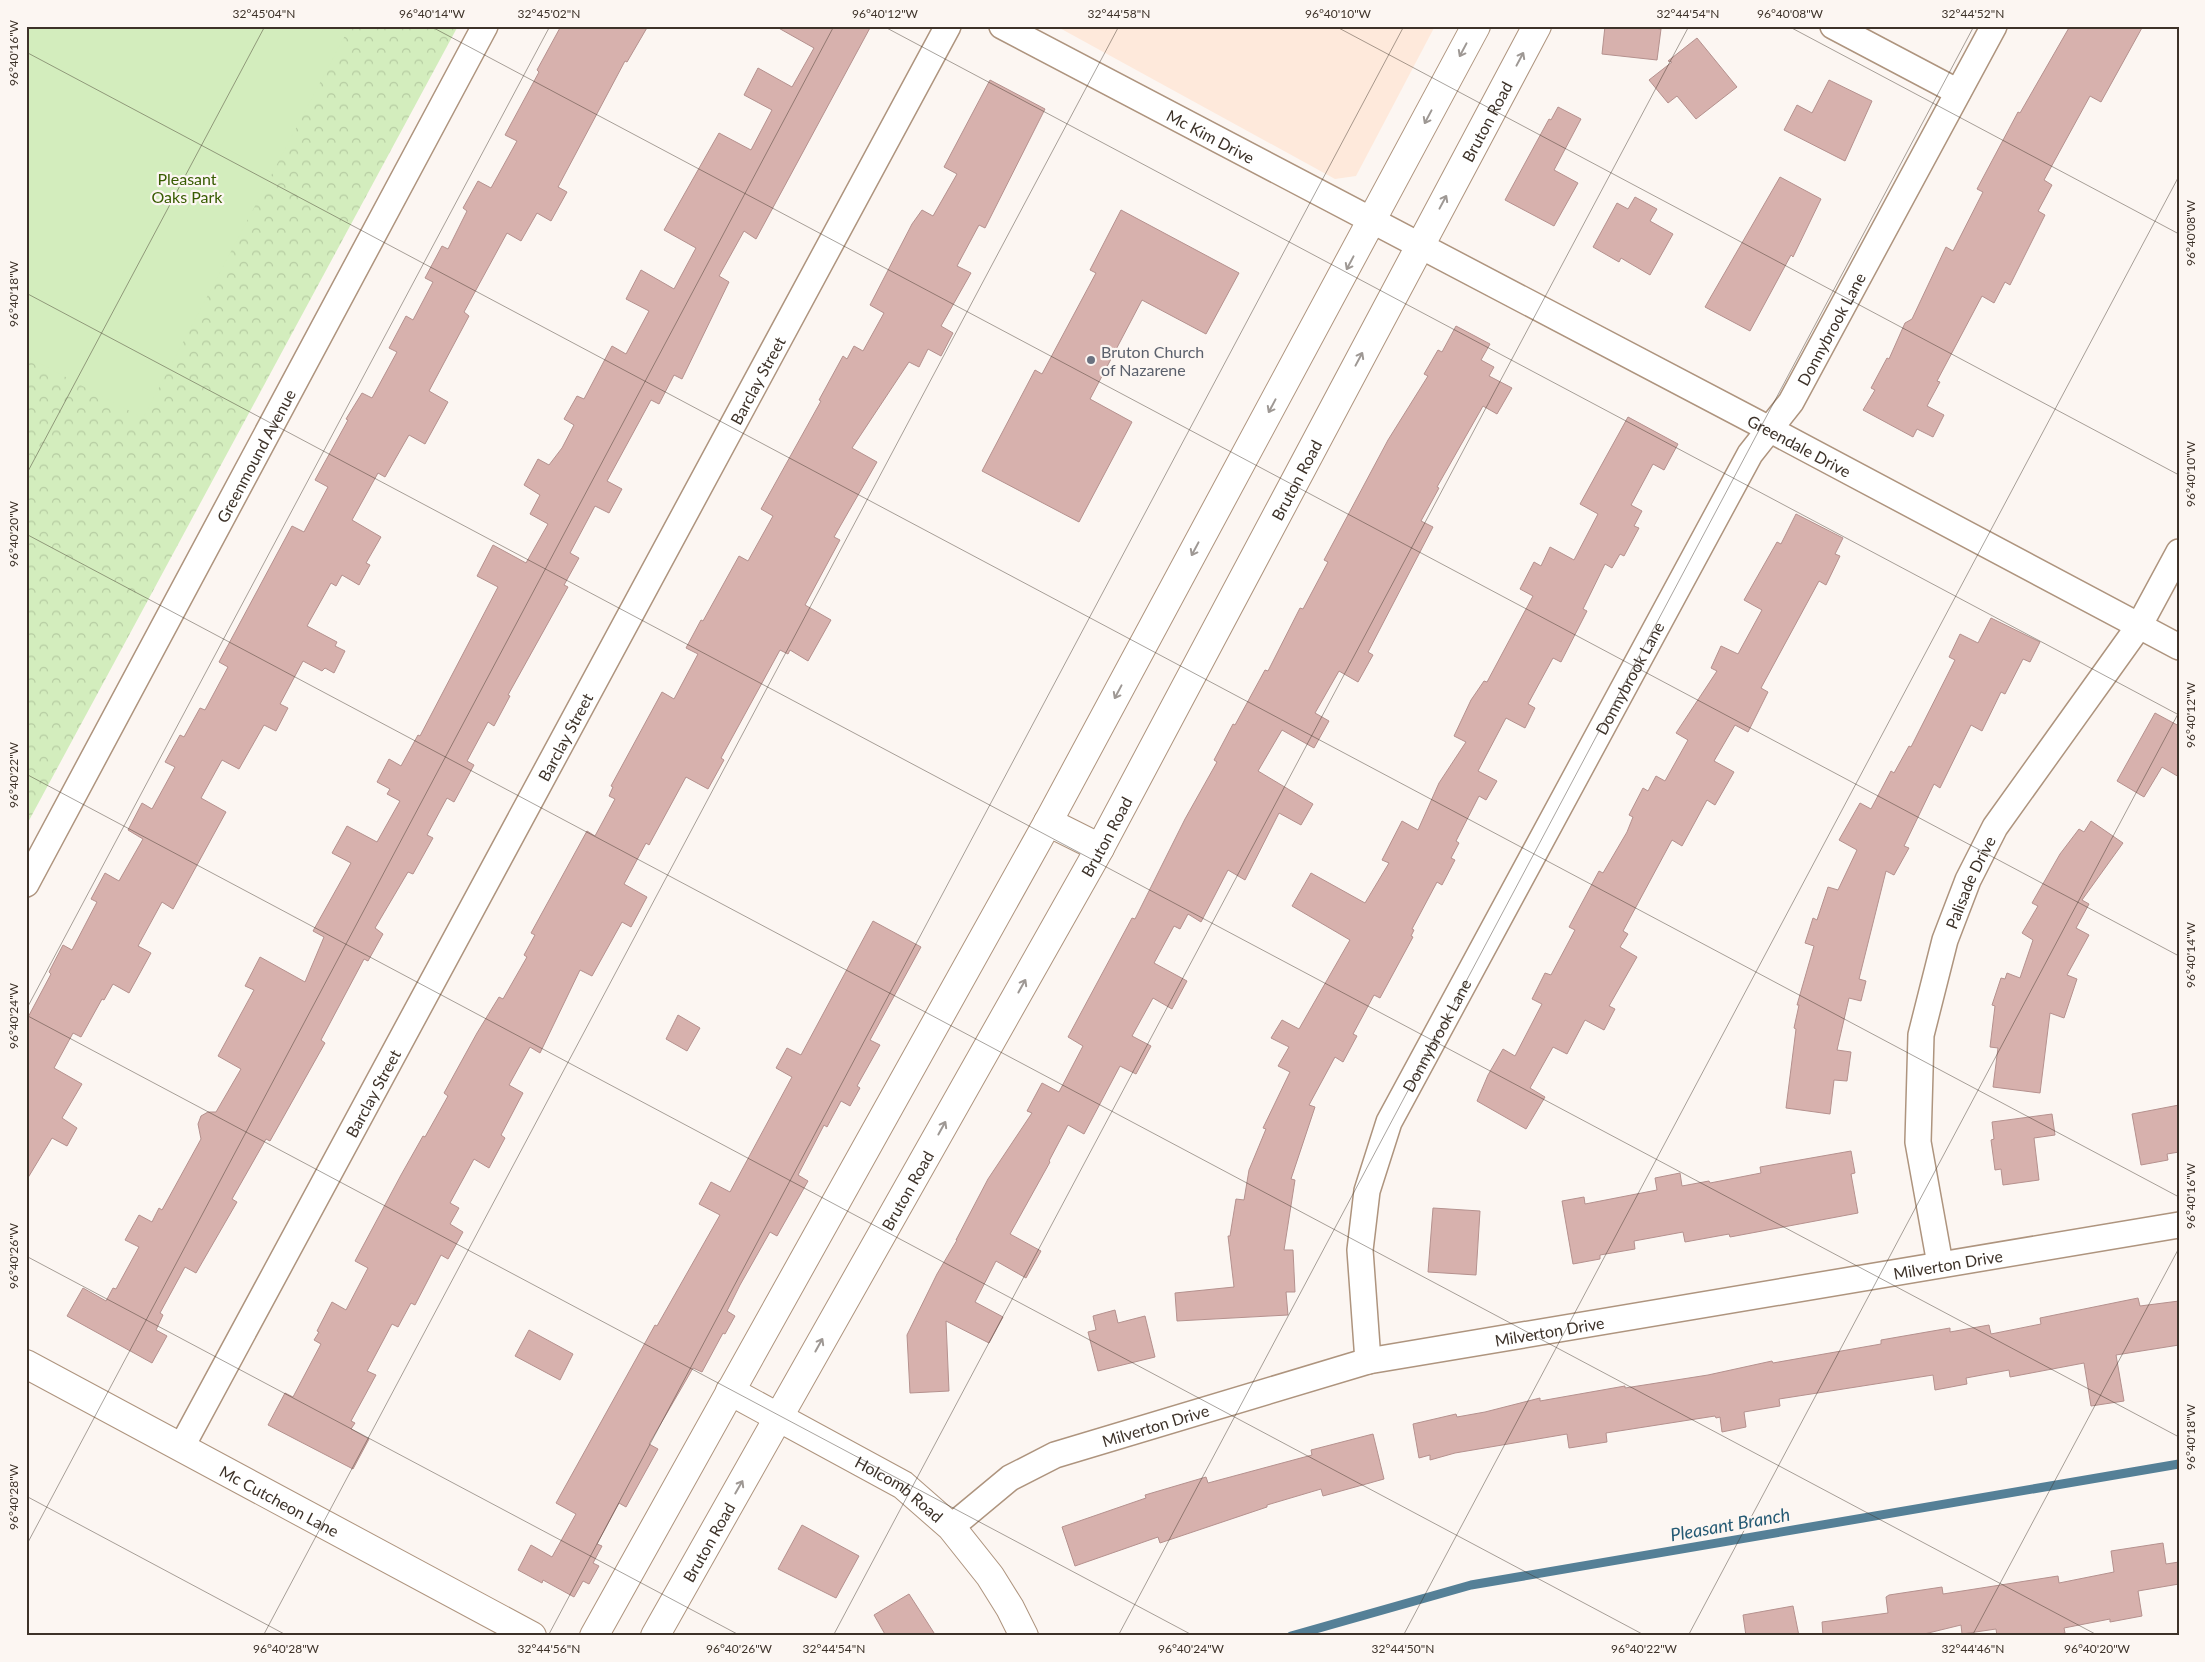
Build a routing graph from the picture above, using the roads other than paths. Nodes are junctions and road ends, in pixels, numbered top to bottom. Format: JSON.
{"nodes":[{"id":1,"x":485,"y":26,"type":"edge"},
{"id":2,"x":948,"y":26,"type":"edge"},
{"id":3,"x":1002,"y":26,"type":"edge"},
{"id":4,"x":1476,"y":26,"type":"edge"},
{"id":5,"x":1538,"y":26,"type":"edge"},
{"id":6,"x":1833,"y":26,"type":"edge"},
{"id":7,"x":1994,"y":26,"type":"edge"},
{"id":8,"x":1958,"y":92,"type":"junction"},
{"id":9,"x":1373,"y":220,"type":"junction"},
{"id":10,"x":1420,"y":245,"type":"junction"},
{"id":11,"x":1771,"y":430,"type":"junction"},
{"id":12,"x":2179,"y":552,"type":"edge"},
{"id":13,"x":2139,"y":626,"type":"junction"},
{"id":14,"x":2179,"y":647,"type":"edge"},
{"id":15,"x":1048,"y":822,"type":"junction"},
{"id":16,"x":1100,"y":848,"type":"junction"},
{"id":17,"x":26,"y":884,"type":"edge"},
{"id":18,"x":2179,"y":1225,"type":"edge"},
{"id":19,"x":1940,"y":1264,"type":"junction"},
{"id":20,"x":1368,"y":1361,"type":"junction"},
{"id":21,"x":26,"y":1364,"type":"edge"},
{"id":22,"x":730,"y":1391,"type":"junction"},
{"id":23,"x":779,"y":1416,"type":"junction"},
{"id":24,"x":182,"y":1446,"type":"junction"},
{"id":25,"x":951,"y":1527,"type":"junction"},
{"id":26,"x":532,"y":1636,"type":"edge"},
{"id":27,"x":594,"y":1636,"type":"edge"},
{"id":28,"x":655,"y":1636,"type":"edge"},
{"id":29,"x":1024,"y":1636,"type":"edge"}],
"edges":[{"from":1,"to":17,"type":"street","name":"Greenmound Avenue"},
{"from":2,"to":24,"type":"street","name":"Barclay Street"},
{"from":3,"to":9,"type":"street","name":"Mc Kim Drive"},
{"from":4,"to":9,"type":"main road","one_way":true},
{"from":10,"to":5,"type":"main road","name":"Bruton Road","one_way":true},
{"from":6,"to":8,"type":"street"},
{"from":7,"to":8,"type":"street","name":"Donnybrook Lane"},
{"from":8,"to":11,"type":"street","name":"Donnybrook Lane"},
{"from":9,"to":10,"type":"street","name":"Mc Kim Drive"},
{"from":9,"to":15,"type":"main road","one_way":true},
{"from":10,"to":11,"type":"street","name":"Greendale Drive"},
{"from":16,"to":10,"type":"main road","name":"Bruton Road","one_way":true},
{"from":11,"to":13,"type":"street","name":"Greendale Drive"},
{"from":11,"to":20,"type":"street","name":"Donnybrook Lane"},
{"from":12,"to":13,"type":"street","name":"Palisade Drive"},
{"from":13,"to":14,"type":"street","name":"Greendale Drive"},
{"from":13,"to":19,"type":"street","name":"Palisade Drive"},
{"from":15,"to":16,"type":"main road"},
{"from":15,"to":22,"type":"main road"},
{"from":23,"to":16,"type":"main road","name":"Bruton Road","one_way":true},
{"from":18,"to":19,"type":"street","name":"Milverton Drive"},
{"from":19,"to":20,"type":"street","name":"Milverton Drive"},
{"from":20,"to":25,"type":"street","name":"Milverton Drive"},
{"from":21,"to":24,"type":"main road","name":"Mc Cutcheon Lane"},
{"from":22,"to":23,"type":"main road","name":"Holcomb Road"},
{"from":22,"to":27,"type":"main road"},
{"from":23,"to":25,"type":"main road","name":"Holcomb Road"},
{"from":28,"to":23,"type":"main road","name":"Bruton Road","one_way":true},
{"from":24,"to":26,"type":"main road","name":"Mc Cutcheon Lane"},
{"from":25,"to":29,"type":"main road","name":"Holcomb Road"}]}
